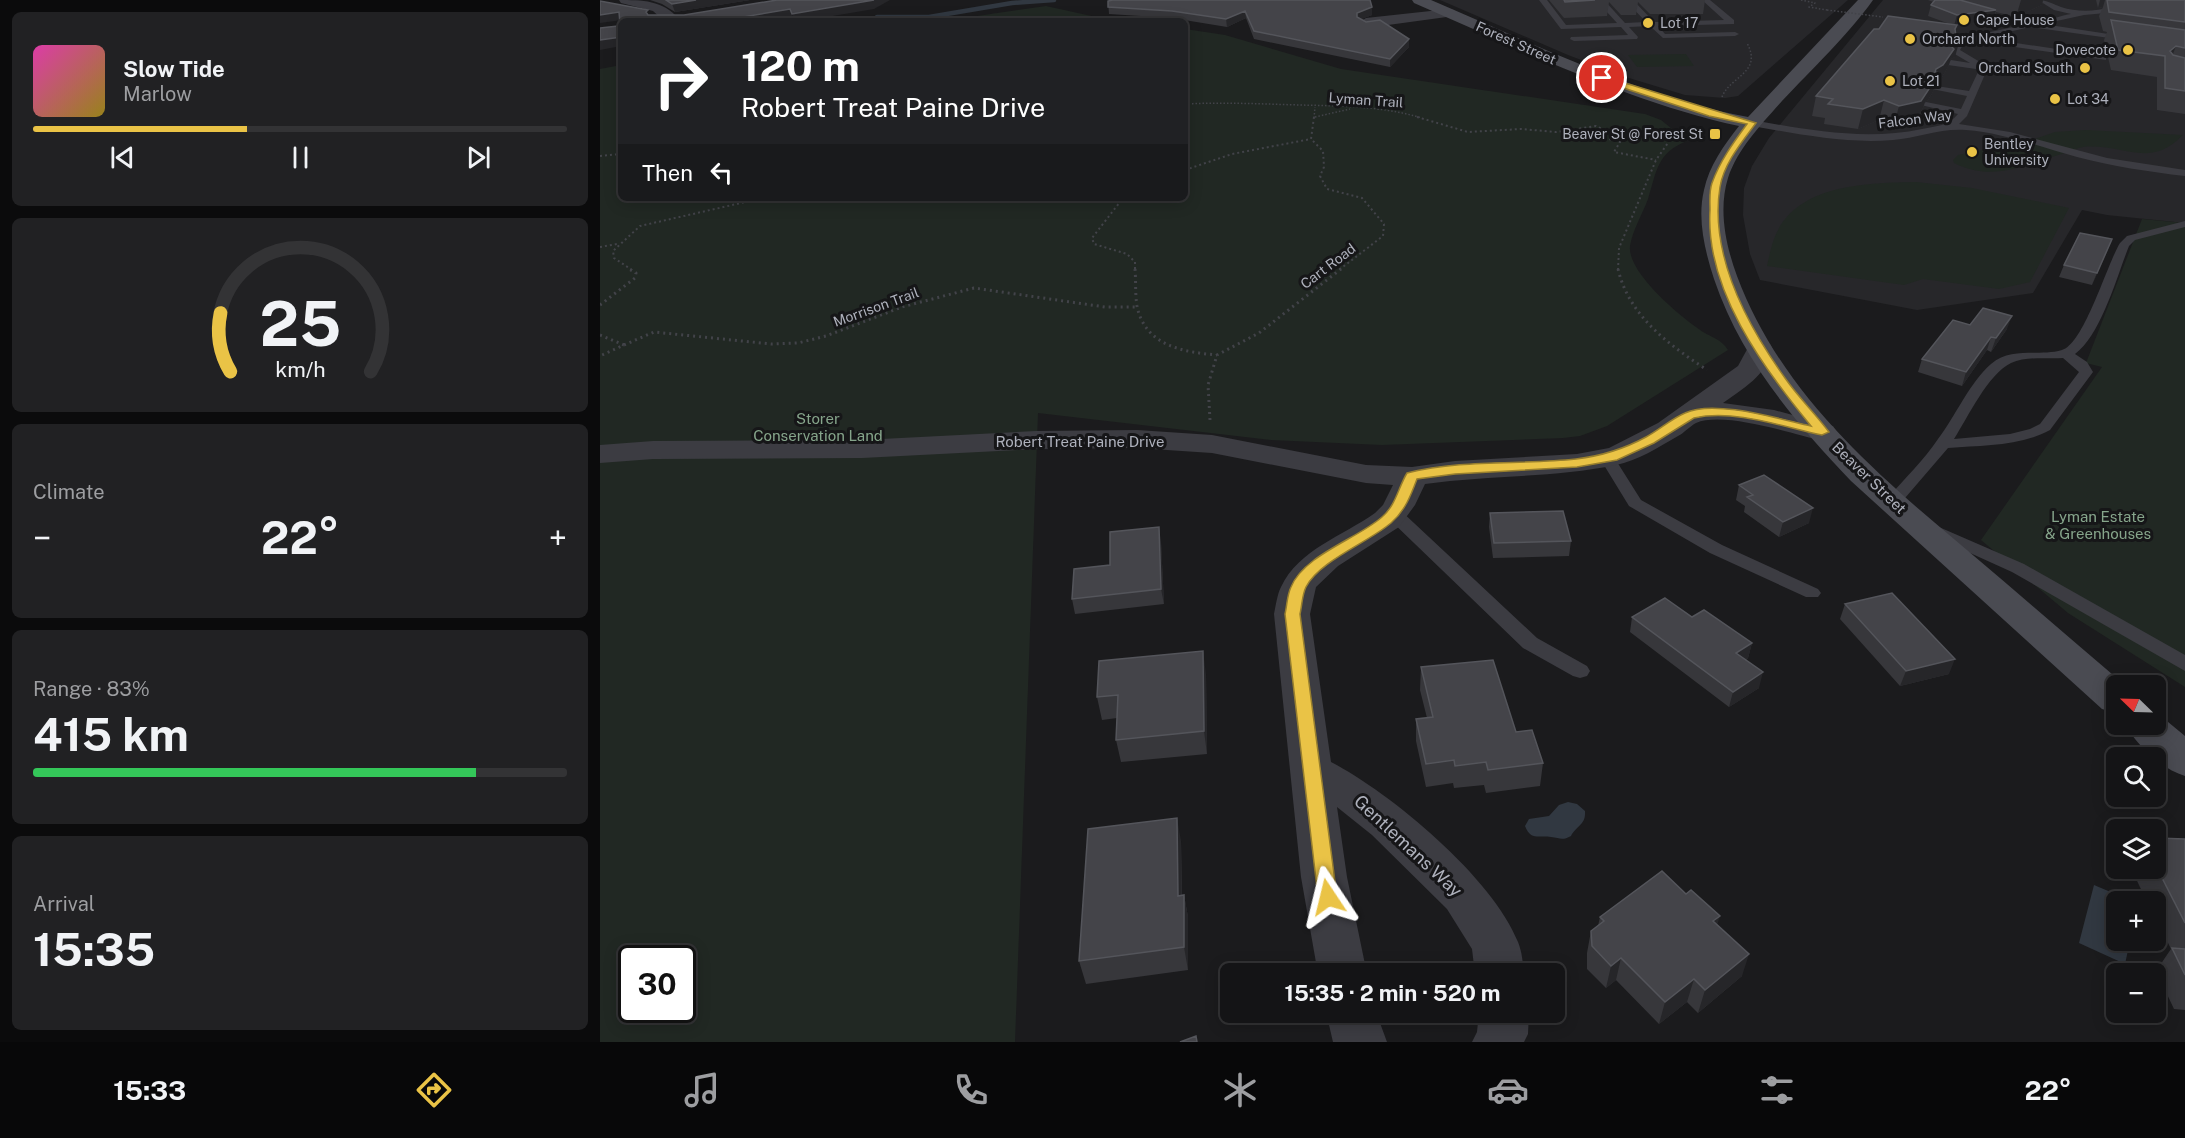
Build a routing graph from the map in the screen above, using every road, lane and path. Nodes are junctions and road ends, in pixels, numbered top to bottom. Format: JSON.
{"nodes":[{"id":1,"x":626,"y":0,"type":"edge"},
{"id":2,"x":1419,"y":0,"type":"edge"},
{"id":3,"x":1543,"y":0,"type":"edge"},
{"id":4,"x":1600,"y":0,"type":"edge"},
{"id":5,"x":1629,"y":0,"type":"edge"},
{"id":6,"x":1706,"y":0,"type":"edge"},
{"id":7,"x":1801,"y":0,"type":"edge"},
{"id":8,"x":1866,"y":0,"type":"edge"},
{"id":9,"x":1932,"y":0,"type":"edge"},
{"id":10,"x":2042,"y":0,"type":"edge"},
{"id":11,"x":2106,"y":0,"type":"edge"},
{"id":12,"x":2087,"y":12,"type":"junction"},
{"id":13,"x":1449,"y":13,"type":"junction"},
{"id":14,"x":1883,"y":17,"type":"dead end"},
{"id":15,"x":669,"y":18,"type":"edge"},
{"id":16,"x":1366,"y":23,"type":"edge"},
{"id":17,"x":1652,"y":24,"type":"junction"},
{"id":18,"x":1623,"y":25,"type":"junction"},
{"id":19,"x":2028,"y":25,"type":"junction"},
{"id":20,"x":1735,"y":34,"type":"dead end"},
{"id":21,"x":1574,"y":39,"type":"dead end"},
{"id":22,"x":1744,"y":39,"type":"dead end"},
{"id":23,"x":1968,"y":39,"type":"junction"},
{"id":24,"x":2140,"y":41,"type":"edge"},
{"id":25,"x":2103,"y":58,"type":"dead end"},
{"id":26,"x":1951,"y":63,"type":"edge"},
{"id":27,"x":1982,"y":68,"type":"junction"},
{"id":28,"x":1936,"y":89,"type":"edge"},
{"id":29,"x":1972,"y":94,"type":"junction"},
{"id":30,"x":1725,"y":100,"type":"dead end"},
{"id":31,"x":1188,"y":104,"type":"edge"},
{"id":32,"x":1926,"y":105,"type":"edge"},
{"id":33,"x":1316,"y":107,"type":"junction"},
{"id":34,"x":1356,"y":107,"type":"junction"},
{"id":35,"x":1749,"y":109,"type":"junction"},
{"id":36,"x":1964,"y":112,"type":"junction"},
{"id":37,"x":1315,"y":117,"type":"junction"},
{"id":38,"x":1952,"y":126,"type":"junction"},
{"id":39,"x":1677,"y":130,"type":"dead end"},
{"id":40,"x":1311,"y":139,"type":"junction"},
{"id":41,"x":618,"y":154,"type":"edge"},
{"id":42,"x":600,"y":156,"type":"edge"},
{"id":43,"x":1656,"y":160,"type":"junction"},
{"id":44,"x":1188,"y":169,"type":"edge"},
{"id":45,"x":2185,"y":173,"type":"edge"},
{"id":46,"x":750,"y":201,"type":"edge"},
{"id":47,"x":1122,"y":201,"type":"edge"},
{"id":48,"x":2185,"y":224,"type":"edge"},
{"id":49,"x":618,"y":244,"type":"junction"},
{"id":50,"x":600,"y":247,"type":"edge"},
{"id":51,"x":600,"y":305,"type":"edge"},
{"id":52,"x":1137,"y":307,"type":"junction"},
{"id":53,"x":600,"y":335,"type":"edge"},
{"id":54,"x":624,"y":345,"type":"junction"},
{"id":55,"x":1760,"y":350,"type":"junction"},
{"id":56,"x":2066,"y":354,"type":"junction"},
{"id":57,"x":1217,"y":355,"type":"junction"},
{"id":58,"x":600,"y":356,"type":"edge"},
{"id":59,"x":1693,"y":361,"type":"dead end"},
{"id":60,"x":1690,"y":415,"type":"junction"},
{"id":61,"x":1822,"y":432,"type":"junction"},
{"id":62,"x":1212,"y":444,"type":"junction"},
{"id":63,"x":1943,"y":444,"type":"junction"},
{"id":64,"x":600,"y":454,"type":"edge"},
{"id":65,"x":1607,"y":458,"type":"junction"},
{"id":66,"x":1412,"y":476,"type":"junction"},
{"id":67,"x":1904,"y":512,"type":"junction"},
{"id":68,"x":1393,"y":513,"type":"junction"},
{"id":69,"x":1812,"y":593,"type":"dead end"},
{"id":70,"x":2185,"y":664,"type":"edge"},
{"id":71,"x":1580,"y":671,"type":"dead end"},
{"id":72,"x":2106,"y":690,"type":"edge"},
{"id":73,"x":2157,"y":735,"type":"edge"},
{"id":74,"x":2185,"y":760,"type":"edge"},
{"id":75,"x":1310,"y":770,"type":"junction"},
{"id":76,"x":1341,"y":963,"type":"edge"},
{"id":77,"x":1498,"y":963,"type":"edge"},
{"id":78,"x":1353,"y":1023,"type":"edge"},
{"id":79,"x":1503,"y":1023,"type":"edge"},
{"id":80,"x":1361,"y":1042,"type":"edge"},
{"id":81,"x":1498,"y":1042,"type":"edge"}],
"edges":[{"from":1,"to":15,"type":"street"},
{"from":2,"to":13,"type":"main road","name":"Forest Street"},
{"from":3,"to":18,"type":"lane"},
{"from":4,"to":18,"type":"lane"},
{"from":5,"to":17,"type":"lane"},
{"from":6,"to":17,"type":"lane"},
{"from":7,"to":14,"type":"path","bridge":true},
{"from":8,"to":35,"type":"main road"},
{"from":9,"to":19,"type":"lane"},
{"from":10,"to":12,"type":"lane"},
{"from":11,"to":12,"type":"lane"},
{"from":12,"to":19,"type":"lane"},
{"from":13,"to":16,"type":"street"},
{"from":13,"to":35,"type":"main road","name":"Forest Street"},
{"from":17,"to":18,"type":"lane"},
{"from":17,"to":20,"type":"lane"},
{"from":18,"to":21,"type":"lane"},
{"from":19,"to":23,"type":"lane"},
{"from":19,"to":24,"type":"lane"},
{"from":22,"to":30,"type":"path"},
{"from":23,"to":25,"type":"lane"},
{"from":23,"to":27,"type":"lane"},
{"from":26,"to":27,"type":"lane"},
{"from":27,"to":29,"type":"lane"},
{"from":28,"to":29,"type":"lane"},
{"from":29,"to":36,"type":"lane"},
{"from":31,"to":33,"type":"path","name":"Lyman Trail"},
{"from":32,"to":36,"type":"lane"},
{"from":33,"to":34,"type":"path","name":"Lyman Trail"},
{"from":33,"to":37,"type":"path"},
{"from":34,"to":37,"type":"path"},
{"from":34,"to":43,"type":"path","name":"Lyman Trail"},
{"from":35,"to":38,"type":"lane","name":"Falcon Way"},
{"from":35,"to":55,"type":"main road","name":"Beaver Street"},
{"from":36,"to":38,"type":"lane"},
{"from":37,"to":40,"type":"path"},
{"from":38,"to":45,"type":"lane","name":"Falcon Way"},
{"from":39,"to":43,"type":"path"},
{"from":40,"to":44,"type":"path"},
{"from":40,"to":57,"type":"path","name":"Cart Road"},
{"from":41,"to":42,"type":"path"},
{"from":43,"to":59,"type":"path"},
{"from":46,"to":49,"type":"path"},
{"from":47,"to":52,"type":"path"},
{"from":48,"to":56,"type":"lane"},
{"from":49,"to":50,"type":"path"},
{"from":49,"to":51,"type":"path"},
{"from":52,"to":54,"type":"path","name":"Morrison Trail"},
{"from":52,"to":57,"type":"path"},
{"from":53,"to":54,"type":"path"},
{"from":54,"to":58,"type":"path","name":"Morrison Trail"},
{"from":55,"to":60,"type":"street","name":"Robert Treat Paine Drive"},
{"from":55,"to":61,"type":"main road","name":"Beaver Street"},
{"from":56,"to":63,"type":"lane"},
{"from":56,"to":63,"type":"lane"},
{"from":57,"to":62,"type":"path"},
{"from":60,"to":61,"type":"street","name":"Robert Treat Paine Drive"},
{"from":60,"to":65,"type":"street","name":"Robert Treat Paine Drive"},
{"from":61,"to":67,"type":"main road","name":"Beaver Street"},
{"from":62,"to":64,"type":"street","name":"Robert Treat Paine Drive"},
{"from":62,"to":66,"type":"street","name":"Robert Treat Paine Drive"},
{"from":63,"to":67,"type":"lane"},
{"from":65,"to":66,"type":"street","name":"Robert Treat Paine Drive"},
{"from":65,"to":69,"type":"lane"},
{"from":66,"to":68,"type":"street"},
{"from":67,"to":70,"type":"lane"},
{"from":67,"to":72,"type":"main road","name":"Beaver Street"},
{"from":68,"to":71,"type":"lane"},
{"from":68,"to":75,"type":"street"},
{"from":73,"to":74,"type":"main road"},
{"from":75,"to":76,"type":"street"},
{"from":75,"to":77,"type":"street","name":"Gentlemans Way"},
{"from":78,"to":80,"type":"street"},
{"from":79,"to":81,"type":"street"}]}
